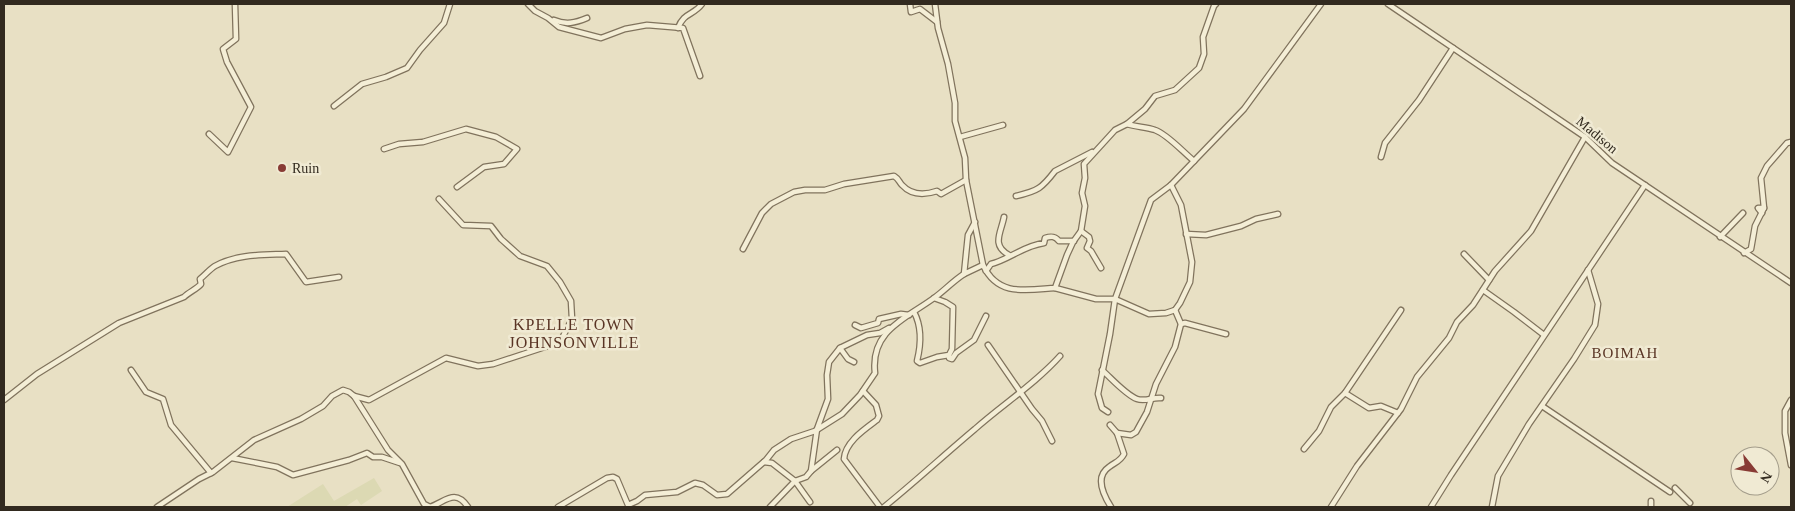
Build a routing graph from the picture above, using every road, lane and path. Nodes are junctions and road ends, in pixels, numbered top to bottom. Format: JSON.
{"nodes":[{"id":1,"x":235,"y":4,"type":"edge"},
{"id":2,"x":450,"y":4,"type":"edge"},
{"id":3,"x":528,"y":4,"type":"edge"},
{"id":4,"x":702,"y":4,"type":"edge"},
{"id":5,"x":910,"y":4,"type":"edge"},
{"id":6,"x":935,"y":4,"type":"edge"},
{"id":7,"x":1216,"y":4,"type":"edge"},
{"id":8,"x":1321,"y":4,"type":"edge"},
{"id":9,"x":1388,"y":4,"type":"edge"},
{"id":10,"x":548,"y":18,"type":"junction"},
{"id":11,"x":587,"y":18,"type":"dead end"},
{"id":12,"x":937,"y":22,"type":"junction"},
{"id":13,"x":678,"y":28,"type":"junction"},
{"id":14,"x":1453,"y":48,"type":"junction"},
{"id":15,"x":700,"y":76,"type":"dead end"},
{"id":16,"x":334,"y":106,"type":"dead end"},
{"id":17,"x":1127,"y":124,"type":"junction"},
{"id":18,"x":1003,"y":125,"type":"dead end"},
{"id":19,"x":209,"y":134,"type":"dead end"},
{"id":20,"x":960,"y":137,"type":"junction"},
{"id":21,"x":1585,"y":137,"type":"junction"},
{"id":22,"x":1791,"y":142,"type":"edge"},
{"id":23,"x":1098,"y":149,"type":"junction"},
{"id":24,"x":384,"y":150,"type":"dead end"},
{"id":25,"x":1380,"y":157,"type":"dead end"},
{"id":26,"x":1194,"y":161,"type":"junction"},
{"id":27,"x":966,"y":180,"type":"junction"},
{"id":28,"x":1171,"y":185,"type":"junction"},
{"id":29,"x":1645,"y":185,"type":"junction"},
{"id":30,"x":457,"y":186,"type":"dead end"},
{"id":31,"x":1016,"y":196,"type":"dead end"},
{"id":32,"x":439,"y":199,"type":"dead end"},
{"id":33,"x":1743,"y":213,"type":"dead end"},
{"id":34,"x":1278,"y":214,"type":"dead end"},
{"id":35,"x":1004,"y":217,"type":"dead end"},
{"id":36,"x":975,"y":222,"type":"junction"},
{"id":37,"x":1081,"y":231,"type":"junction"},
{"id":38,"x":1186,"y":234,"type":"junction"},
{"id":39,"x":1720,"y":237,"type":"junction"},
{"id":40,"x":1074,"y":240,"type":"junction"},
{"id":41,"x":743,"y":249,"type":"dead end"},
{"id":42,"x":1744,"y":253,"type":"junction"},
{"id":43,"x":1464,"y":254,"type":"dead end"},
{"id":44,"x":1010,"y":255,"type":"junction"},
{"id":45,"x":983,"y":265,"type":"junction"},
{"id":46,"x":1101,"y":268,"type":"dead end"},
{"id":47,"x":1588,"y":270,"type":"junction"},
{"id":48,"x":986,"y":271,"type":"junction"},
{"id":49,"x":964,"y":274,"type":"junction"},
{"id":50,"x":339,"y":276,"type":"dead end"},
{"id":51,"x":1489,"y":280,"type":"junction"},
{"id":52,"x":1791,"y":283,"type":"edge"},
{"id":53,"x":1054,"y":288,"type":"junction"},
{"id":54,"x":1483,"y":290,"type":"junction"},
{"id":55,"x":934,"y":298,"type":"junction"},
{"id":56,"x":1114,"y":300,"type":"junction"},
{"id":57,"x":1175,"y":310,"type":"junction"},
{"id":58,"x":1401,"y":310,"type":"dead end"},
{"id":59,"x":914,"y":312,"type":"junction"},
{"id":60,"x":908,"y":315,"type":"junction"},
{"id":61,"x":986,"y":316,"type":"dead end"},
{"id":62,"x":1181,"y":324,"type":"junction"},
{"id":63,"x":854,"y":325,"type":"dead end"},
{"id":64,"x":891,"y":327,"type":"junction"},
{"id":65,"x":1226,"y":334,"type":"dead end"},
{"id":66,"x":1544,"y":335,"type":"junction"},
{"id":67,"x":988,"y":345,"type":"dead end"},
{"id":68,"x":840,"y":348,"type":"junction"},
{"id":69,"x":949,"y":356,"type":"junction"},
{"id":70,"x":1060,"y":356,"type":"dead end"},
{"id":71,"x":854,"y":362,"type":"dead end"},
{"id":72,"x":131,"y":370,"type":"dead end"},
{"id":73,"x":1102,"y":370,"type":"junction"},
{"id":74,"x":863,"y":391,"type":"junction"},
{"id":75,"x":1021,"y":392,"type":"junction"},
{"id":76,"x":1344,"y":393,"type":"junction"},
{"id":77,"x":354,"y":396,"type":"junction"},
{"id":78,"x":1161,"y":398,"type":"dead end"},
{"id":79,"x":4,"y":400,"type":"edge"},
{"id":80,"x":1151,"y":400,"type":"junction"},
{"id":81,"x":1791,"y":400,"type":"edge"},
{"id":82,"x":1542,"y":406,"type":"junction"},
{"id":83,"x":1108,"y":412,"type":"dead end"},
{"id":84,"x":1398,"y":413,"type":"junction"},
{"id":85,"x":1110,"y":425,"type":"dead end"},
{"id":86,"x":817,"y":429,"type":"junction"},
{"id":87,"x":1117,"y":432,"type":"junction"},
{"id":88,"x":1052,"y":441,"type":"dead end"},
{"id":89,"x":1304,"y":449,"type":"dead end"},
{"id":90,"x":837,"y":450,"type":"dead end"},
{"id":91,"x":232,"y":458,"type":"junction"},
{"id":92,"x":764,"y":462,"type":"junction"},
{"id":93,"x":402,"y":464,"type":"junction"},
{"id":94,"x":1791,"y":465,"type":"edge"},
{"id":95,"x":811,"y":471,"type":"junction"},
{"id":96,"x":211,"y":473,"type":"junction"},
{"id":97,"x":795,"y":481,"type":"junction"},
{"id":98,"x":1675,"y":488,"type":"dead end"},
{"id":99,"x":1670,"y":492,"type":"dead end"},
{"id":100,"x":1651,"y":501,"type":"dead end"},
{"id":101,"x":810,"y":502,"type":"dead end"},
{"id":102,"x":1690,"y":502,"type":"dead end"},
{"id":103,"x":157,"y":507,"type":"edge"},
{"id":104,"x":468,"y":507,"type":"edge"},
{"id":105,"x":558,"y":507,"type":"edge"},
{"id":106,"x":770,"y":507,"type":"edge"},
{"id":107,"x":882,"y":507,"type":"edge"},
{"id":108,"x":1111,"y":507,"type":"edge"},
{"id":109,"x":1332,"y":507,"type":"edge"},
{"id":110,"x":1431,"y":507,"type":"edge"},
{"id":111,"x":1492,"y":507,"type":"edge"},
{"id":112,"x":1651,"y":507,"type":"edge"}],
"edges":[{"from":1,"to":19,"type":"street"},
{"from":2,"to":16,"type":"street"},
{"from":3,"to":10,"type":"street"},
{"from":4,"to":13,"type":"street"},
{"from":5,"to":12,"type":"street"},
{"from":6,"to":12,"type":"street"},
{"from":7,"to":17,"type":"street"},
{"from":8,"to":26,"type":"street"},
{"from":9,"to":14,"type":"street","name":"Madison"},
{"from":10,"to":11,"type":"street"},
{"from":10,"to":13,"type":"street"},
{"from":12,"to":20,"type":"street"},
{"from":13,"to":15,"type":"street"},
{"from":14,"to":21,"type":"street","name":"Madison"},
{"from":14,"to":25,"type":"street"},
{"from":17,"to":23,"type":"street"},
{"from":17,"to":26,"type":"street"},
{"from":18,"to":20,"type":"street"},
{"from":20,"to":27,"type":"street"},
{"from":21,"to":29,"type":"street","name":"Madison"},
{"from":21,"to":51,"type":"street"},
{"from":22,"to":42,"type":"street"},
{"from":23,"to":31,"type":"street"},
{"from":23,"to":37,"type":"street"},
{"from":24,"to":30,"type":"street"},
{"from":26,"to":28,"type":"street"},
{"from":27,"to":36,"type":"street"},
{"from":27,"to":41,"type":"street"},
{"from":28,"to":38,"type":"street"},
{"from":28,"to":56,"type":"street"},
{"from":29,"to":39,"type":"street","name":"Madison"},
{"from":29,"to":47,"type":"street"},
{"from":32,"to":77,"type":"street"},
{"from":33,"to":39,"type":"street"},
{"from":34,"to":38,"type":"street"},
{"from":35,"to":44,"type":"street"},
{"from":36,"to":45,"type":"street"},
{"from":36,"to":49,"type":"street"},
{"from":37,"to":40,"type":"street"},
{"from":37,"to":46,"type":"street"},
{"from":38,"to":57,"type":"street"},
{"from":39,"to":42,"type":"street","name":"Madison"},
{"from":40,"to":44,"type":"street"},
{"from":40,"to":53,"type":"street"},
{"from":42,"to":52,"type":"street","name":"Madison"},
{"from":43,"to":51,"type":"street"},
{"from":44,"to":48,"type":"street"},
{"from":45,"to":48,"type":"street"},
{"from":45,"to":49,"type":"street"},
{"from":47,"to":66,"type":"street"},
{"from":47,"to":82,"type":"street"},
{"from":48,"to":53,"type":"street"},
{"from":49,"to":55,"type":"street"},
{"from":50,"to":79,"type":"street"},
{"from":51,"to":54,"type":"street"},
{"from":53,"to":56,"type":"street"},
{"from":54,"to":66,"type":"street"},
{"from":54,"to":84,"type":"street"},
{"from":55,"to":59,"type":"street"},
{"from":55,"to":69,"type":"street"},
{"from":56,"to":57,"type":"street"},
{"from":56,"to":73,"type":"street"},
{"from":57,"to":62,"type":"street"},
{"from":58,"to":76,"type":"street"},
{"from":59,"to":60,"type":"street"},
{"from":59,"to":69,"type":"street"},
{"from":60,"to":63,"type":"street"},
{"from":60,"to":64,"type":"street"},
{"from":61,"to":69,"type":"street"},
{"from":62,"to":65,"type":"street"},
{"from":62,"to":80,"type":"street"},
{"from":64,"to":68,"type":"street"},
{"from":64,"to":74,"type":"street"},
{"from":66,"to":110,"type":"street"},
{"from":67,"to":75,"type":"street"},
{"from":68,"to":71,"type":"street"},
{"from":68,"to":86,"type":"street"},
{"from":70,"to":75,"type":"street"},
{"from":72,"to":96,"type":"street"},
{"from":73,"to":80,"type":"street"},
{"from":73,"to":83,"type":"street"},
{"from":74,"to":86,"type":"street"},
{"from":74,"to":107,"type":"street"},
{"from":75,"to":88,"type":"street"},
{"from":75,"to":107,"type":"street"},
{"from":76,"to":84,"type":"street"},
{"from":76,"to":89,"type":"street"},
{"from":77,"to":91,"type":"street"},
{"from":77,"to":93,"type":"street"},
{"from":78,"to":80,"type":"street"},
{"from":80,"to":87,"type":"street"},
{"from":81,"to":94,"type":"street"},
{"from":82,"to":99,"type":"street"},
{"from":82,"to":111,"type":"street"},
{"from":84,"to":109,"type":"street"},
{"from":85,"to":87,"type":"street"},
{"from":86,"to":92,"type":"street"},
{"from":86,"to":95,"type":"street"},
{"from":87,"to":108,"type":"street"},
{"from":90,"to":95,"type":"street"},
{"from":91,"to":93,"type":"street"},
{"from":91,"to":96,"type":"street"},
{"from":92,"to":97,"type":"street"},
{"from":92,"to":105,"type":"street"},
{"from":93,"to":104,"type":"street"},
{"from":95,"to":97,"type":"street"},
{"from":96,"to":103,"type":"street"},
{"from":97,"to":101,"type":"street"},
{"from":97,"to":106,"type":"street"},
{"from":98,"to":102,"type":"street"},
{"from":100,"to":112,"type":"street"}]}
